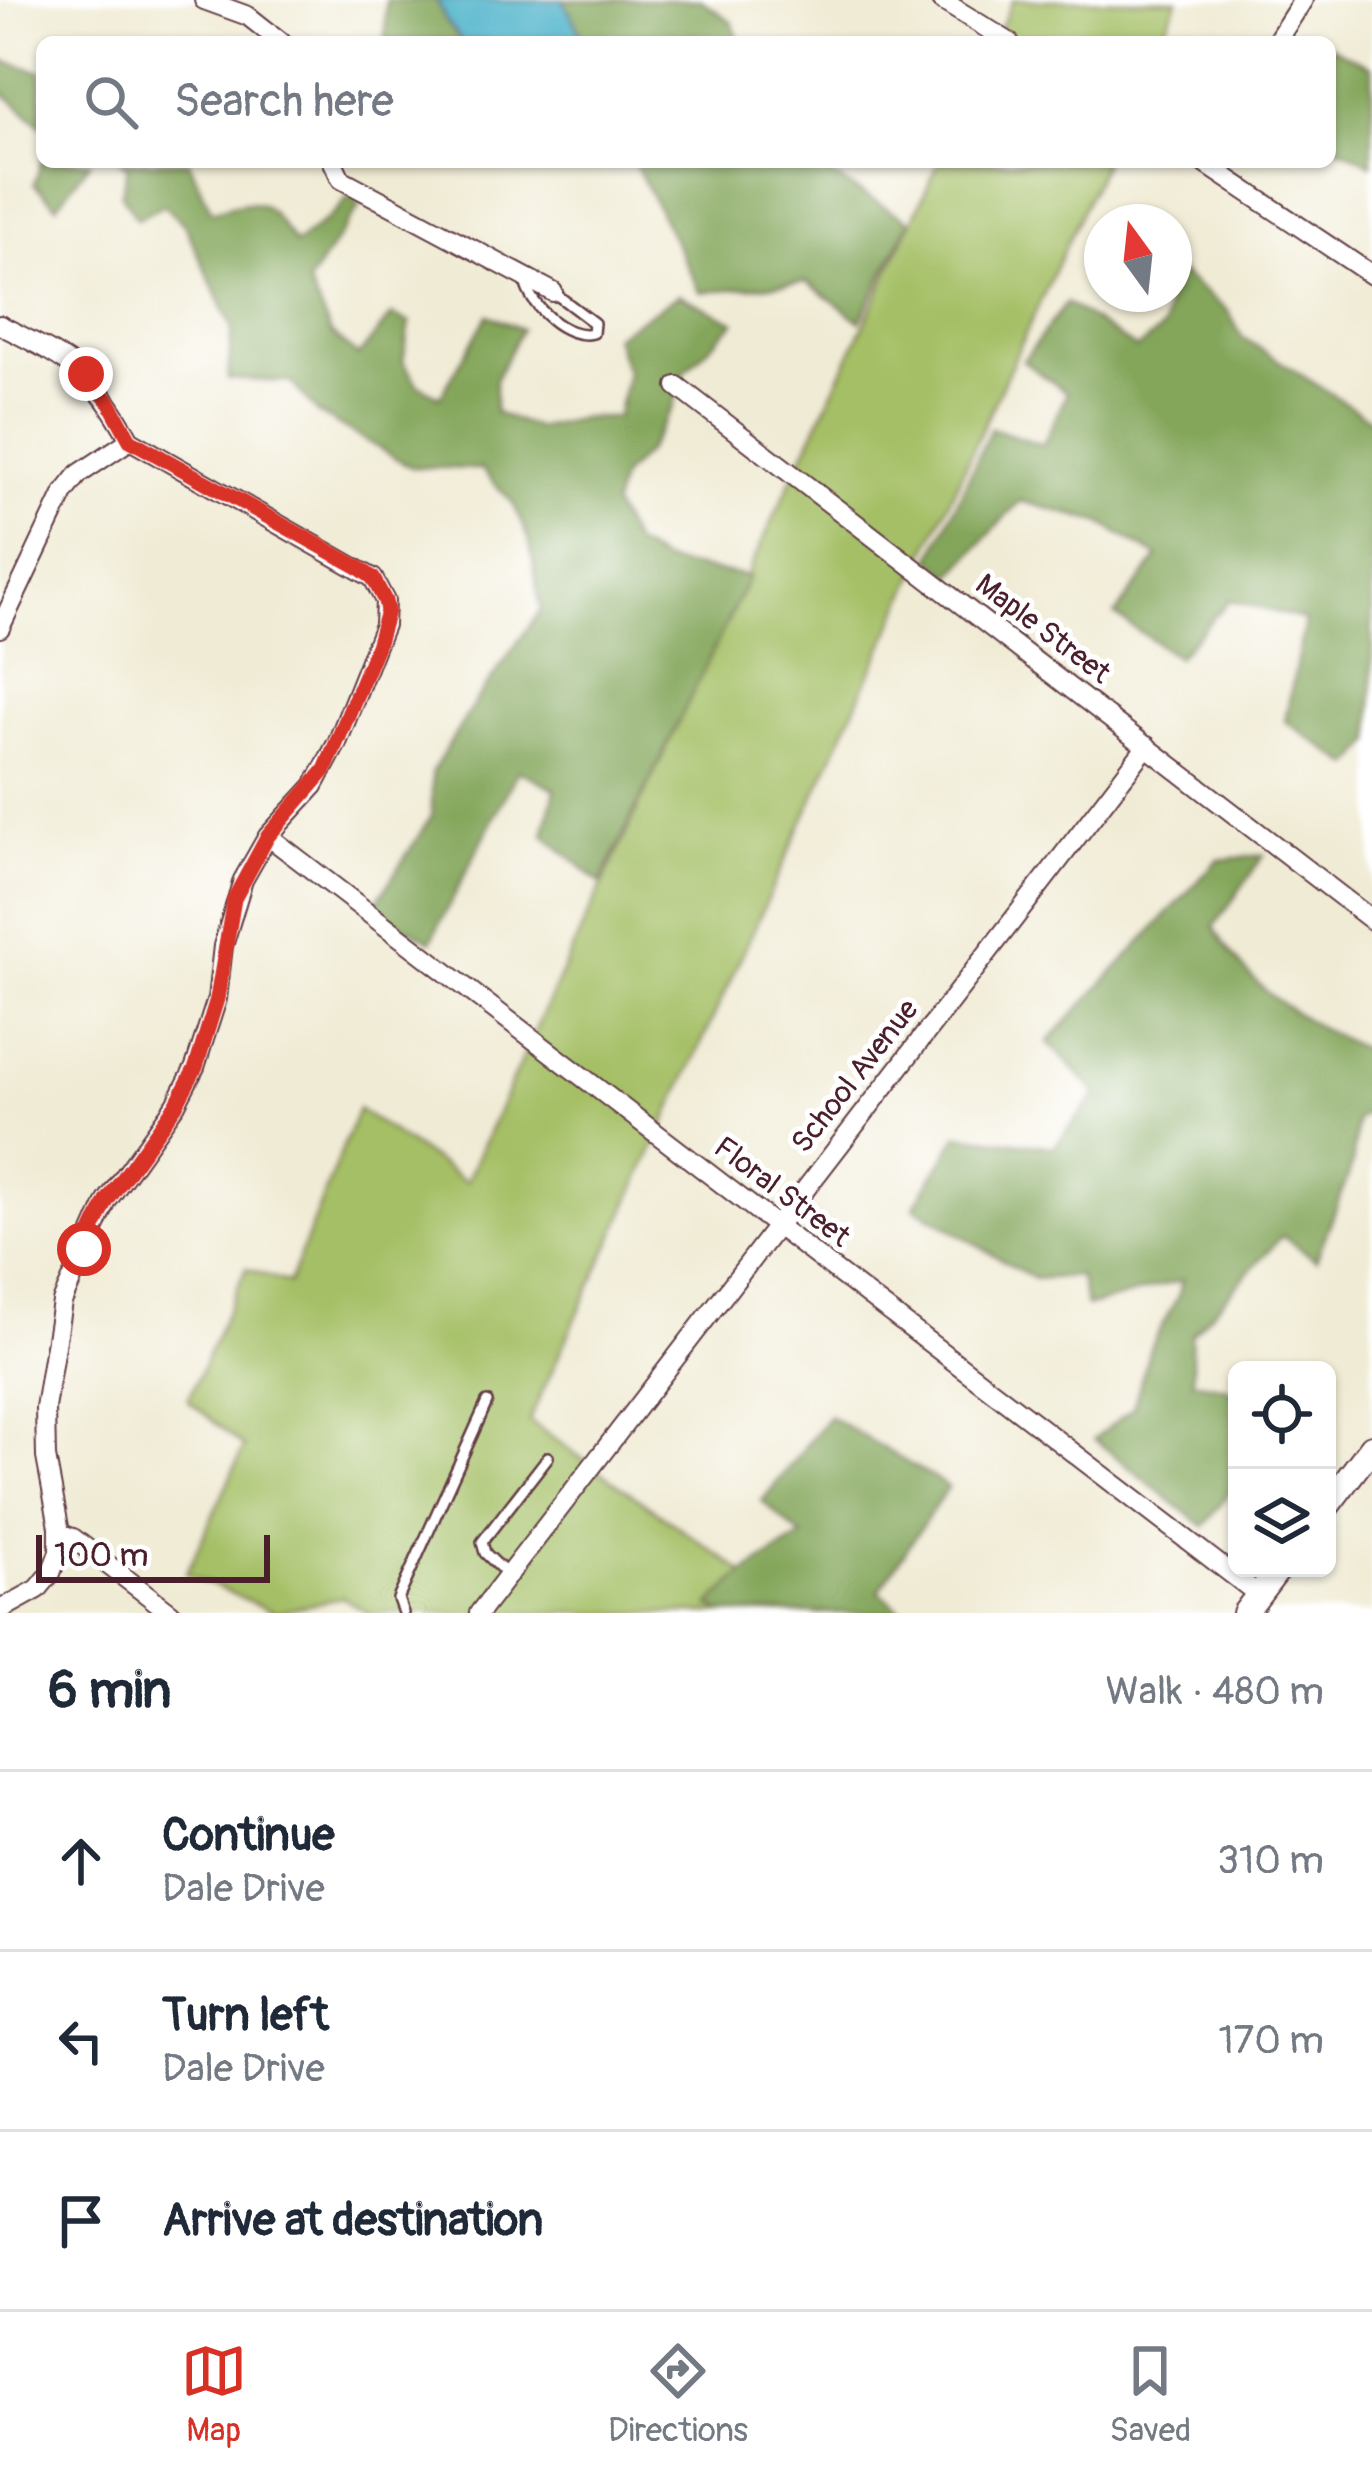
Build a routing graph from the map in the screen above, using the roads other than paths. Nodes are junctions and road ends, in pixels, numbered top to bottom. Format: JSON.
{"nodes":[{"id":1,"x":204,"y":0,"type":"edge"},
{"id":2,"x":941,"y":0,"type":"edge"},
{"id":3,"x":1304,"y":0,"type":"edge"},
{"id":4,"x":273,"y":36,"type":"edge"},
{"id":5,"x":999,"y":36,"type":"edge"},
{"id":6,"x":1280,"y":36,"type":"edge"},
{"id":7,"x":336,"y":168,"type":"edge"},
{"id":8,"x":1212,"y":168,"type":"edge"},
{"id":9,"x":1372,"y":275,"type":"edge"},
{"id":10,"x":525,"y":277,"type":"junction"},
{"id":11,"x":553,"y":292,"type":"joint"},
{"id":12,"x":0,"y":325,"type":"edge"},
{"id":13,"x":676,"y":386,"type":"dead end"},
{"id":14,"x":130,"y":440,"type":"junction"},
{"id":15,"x":0,"y":628,"type":"edge"},
{"id":16,"x":1147,"y":746,"type":"junction"},
{"id":17,"x":268,"y":836,"type":"junction"},
{"id":18,"x":1372,"y":920,"type":"edge"},
{"id":19,"x":777,"y":1226,"type":"junction"},
{"id":20,"x":487,"y":1402,"type":"dead end"},
{"id":21,"x":1372,"y":1447,"type":"edge"},
{"id":22,"x":548,"y":1457,"type":"dead end"},
{"id":23,"x":1336,"y":1494,"type":"edge"},
{"id":24,"x":59,"y":1534,"type":"junction"},
{"id":25,"x":508,"y":1575,"type":"junction"},
{"id":26,"x":1273,"y":1577,"type":"edge"},
{"id":27,"x":1252,"y":1604,"type":"edge"},
{"id":28,"x":0,"y":1610,"type":"edge"},
{"id":29,"x":171,"y":1613,"type":"edge"},
{"id":30,"x":404,"y":1613,"type":"edge"},
{"id":31,"x":479,"y":1613,"type":"edge"}],
"edges":[{"from":1,"to":4,"type":"street"},
{"from":2,"to":5,"type":"street"},
{"from":3,"to":6,"type":"street"},
{"from":7,"to":10,"type":"street"},
{"from":8,"to":9,"type":"street"},
{"from":10,"to":11,"type":"street"},
{"from":10,"to":11,"type":"lane"},
{"from":12,"to":14,"type":"street"},
{"from":13,"to":16,"type":"street","name":"Maple Street"},
{"from":14,"to":15,"type":"street"},
{"from":14,"to":17,"type":"street"},
{"from":16,"to":18,"type":"street","name":"Maple Street"},
{"from":16,"to":19,"type":"street","name":"School Avenue"},
{"from":17,"to":19,"type":"street","name":"Floral Street"},
{"from":17,"to":24,"type":"street"},
{"from":19,"to":25,"type":"street","name":"School Avenue"},
{"from":19,"to":27,"type":"street","name":"Floral Street"},
{"from":20,"to":30,"type":"lane"},
{"from":21,"to":23,"type":"street"},
{"from":22,"to":25,"type":"lane"},
{"from":24,"to":28,"type":"street"},
{"from":24,"to":29,"type":"street"},
{"from":25,"to":31,"type":"street","name":"School Avenue"},
{"from":26,"to":27,"type":"street"}]}
